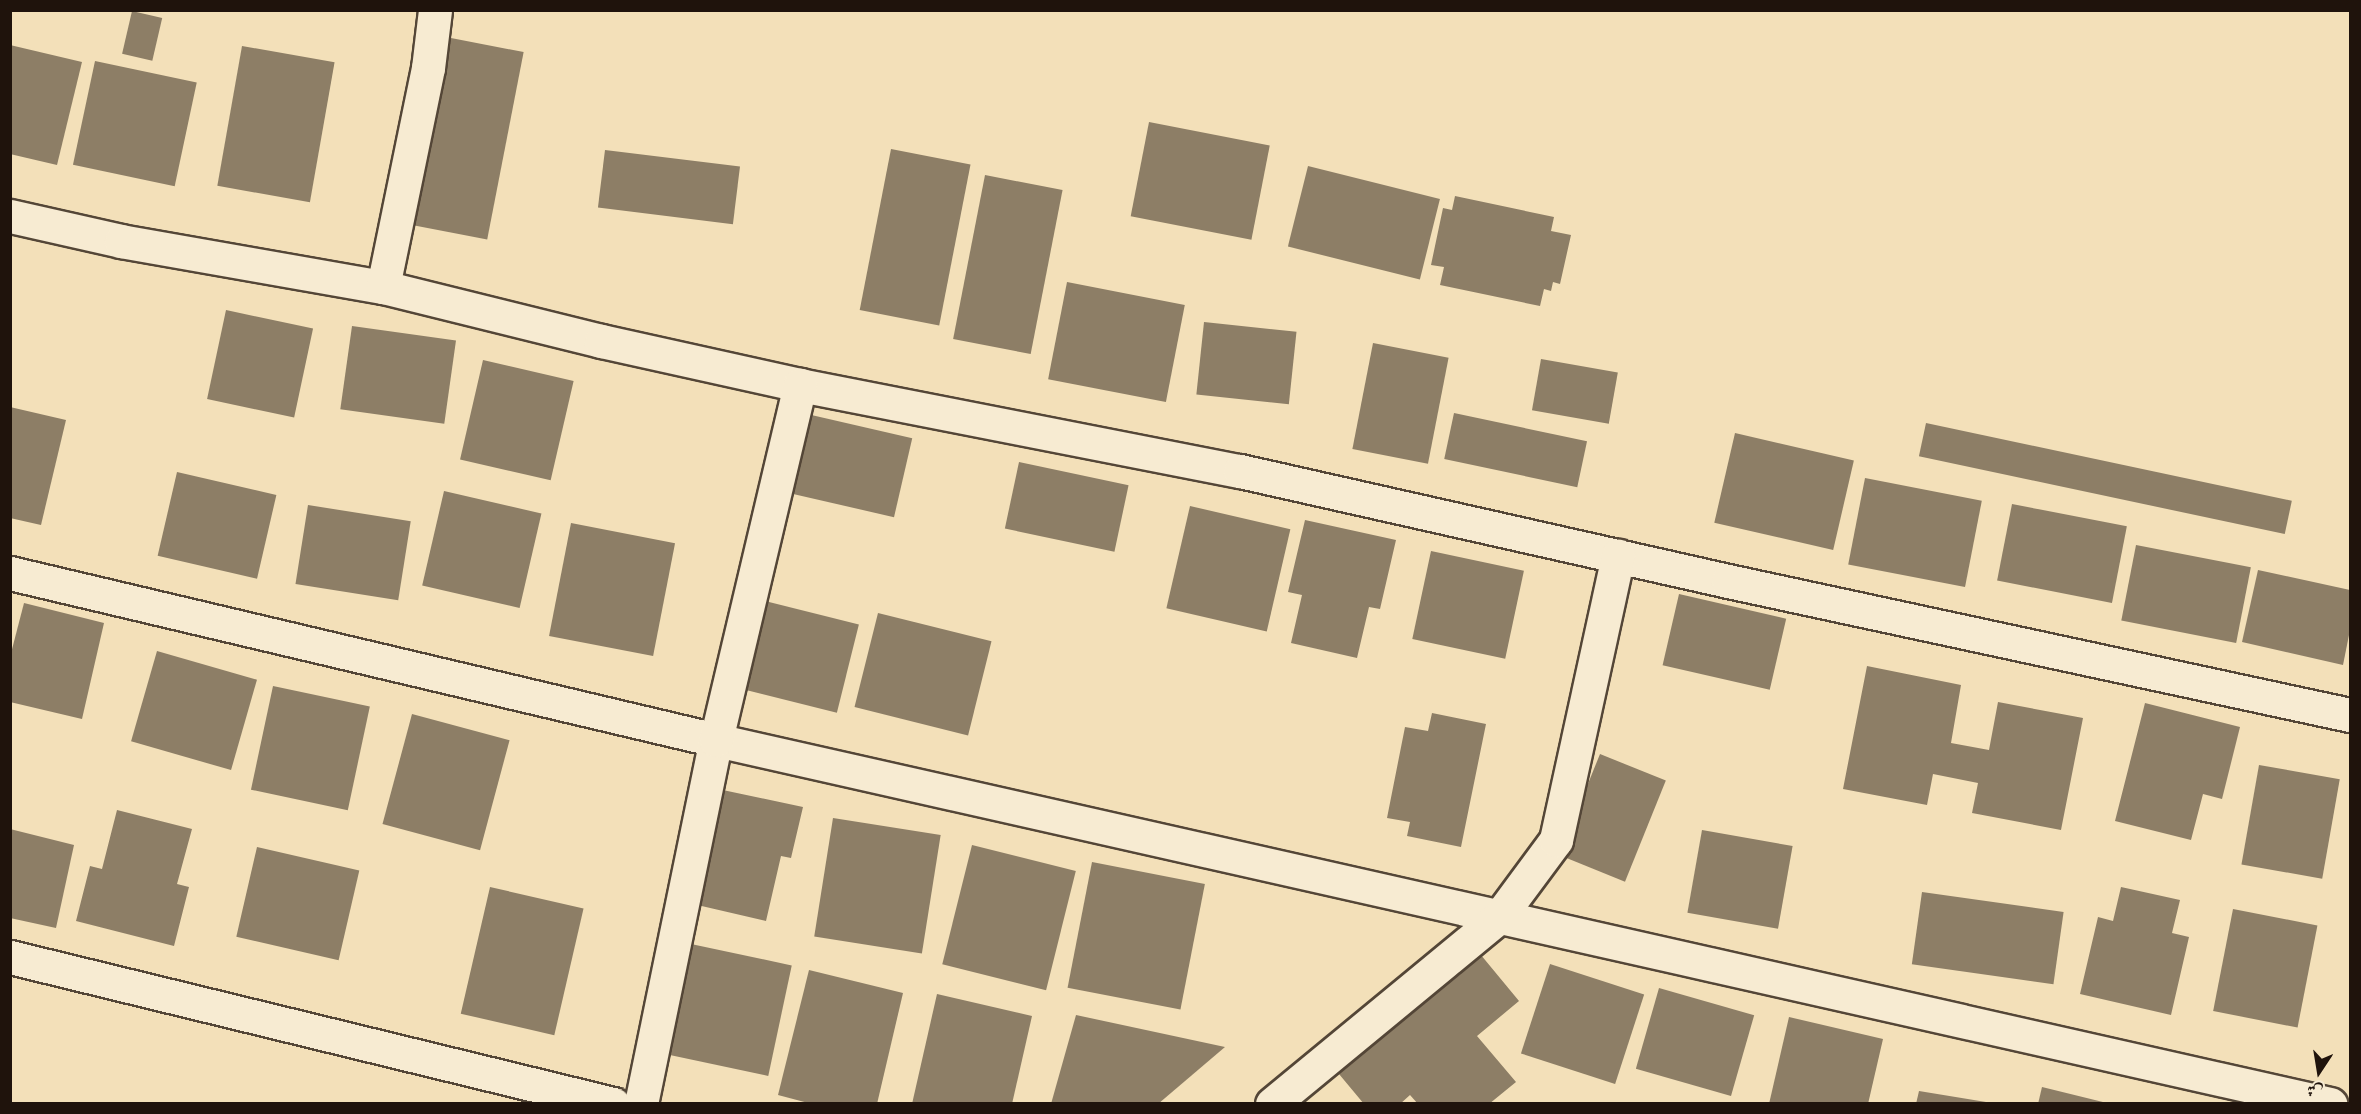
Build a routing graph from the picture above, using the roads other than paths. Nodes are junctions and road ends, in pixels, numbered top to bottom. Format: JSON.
{"nodes":[{"id":1,"x":435,"y":10,"type":"edge"},
{"id":2,"x":10,"y":216,"type":"edge"},
{"id":3,"x":383,"y":287,"type":"junction"},
{"id":4,"x":800,"y":385,"type":"junction"},
{"id":5,"x":1618,"y":556,"type":"junction"},
{"id":6,"x":10,"y":573,"type":"edge"},
{"id":7,"x":2350,"y":715,"type":"edge"},
{"id":8,"x":717,"y":740,"type":"junction"},
{"id":9,"x":1499,"y":917,"type":"junction"},
{"id":10,"x":10,"y":957,"type":"edge"},
{"id":11,"x":605,"y":1103,"type":"edge"},
{"id":12,"x":641,"y":1104,"type":"edge"},
{"id":13,"x":1272,"y":1104,"type":"edge"},
{"id":14,"x":2330,"y":1104,"type":"edge"}],
"edges":[{"from":1,"to":3,"type":"street"},
{"from":2,"to":3,"type":"street"},
{"from":3,"to":4,"type":"street"},
{"from":4,"to":5,"type":"street"},
{"from":4,"to":8,"type":"street"},
{"from":5,"to":7,"type":"street"},
{"from":5,"to":9,"type":"street"},
{"from":6,"to":8,"type":"street"},
{"from":8,"to":9,"type":"street"},
{"from":8,"to":12,"type":"street"},
{"from":9,"to":13,"type":"street"},
{"from":9,"to":14,"type":"street"},
{"from":10,"to":11,"type":"street"}]}
